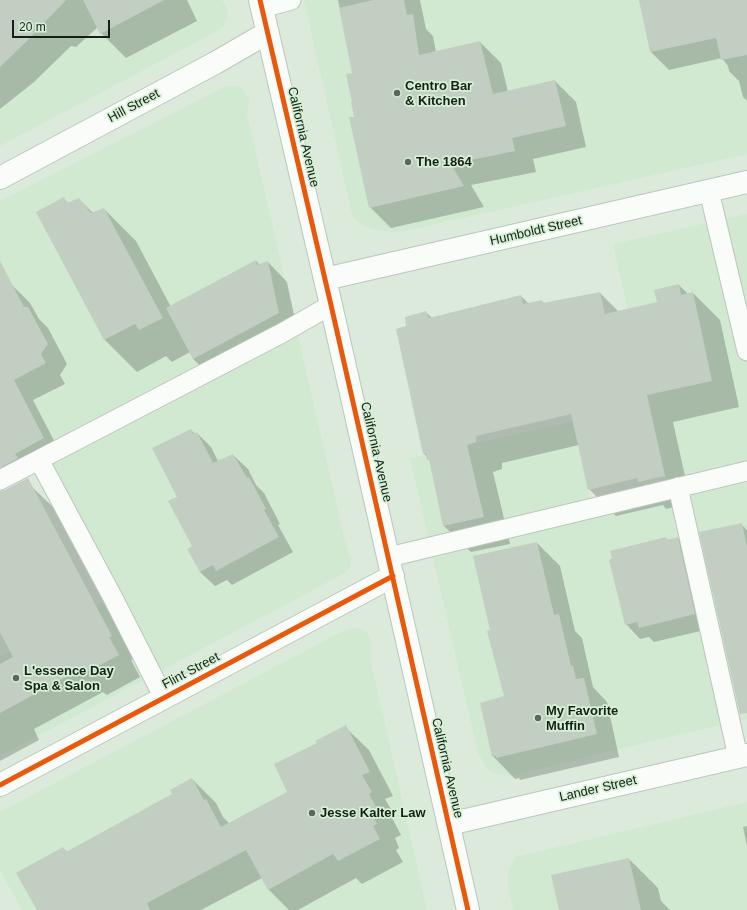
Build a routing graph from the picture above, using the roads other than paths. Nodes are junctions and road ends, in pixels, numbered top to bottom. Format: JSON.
{"nodes":[{"id":1,"x":290,"y":0,"type":"edge"},
{"id":2,"x":261,"y":4,"type":"edge"},
{"id":3,"x":267,"y":33,"type":"junction"},
{"id":4,"x":0,"y":178,"type":"edge"},
{"id":5,"x":747,"y":182,"type":"edge"},
{"id":6,"x":709,"y":191,"type":"junction"},
{"id":7,"x":325,"y":279,"type":"junction"},
{"id":8,"x":331,"y":305,"type":"junction"},
{"id":9,"x":747,"y":352,"type":"edge"},
{"id":10,"x":39,"y":460,"type":"junction"},
{"id":11,"x":747,"y":471,"type":"edge"},
{"id":12,"x":0,"y":480,"type":"edge"},
{"id":13,"x":678,"y":487,"type":"junction"},
{"id":14,"x":391,"y":566,"type":"junction"},
{"id":15,"x":164,"y":698,"type":"junction"},
{"id":16,"x":742,"y":756,"type":"edge"},
{"id":17,"x":0,"y":785,"type":"edge"},
{"id":18,"x":449,"y":824,"type":"junction"},
{"id":19,"x":468,"y":910,"type":"edge"}],
"edges":[{"from":1,"to":2,"type":"lane"},
{"from":2,"to":3,"type":"street","name":"California Avenue"},
{"from":3,"to":4,"type":"street","name":"Hill Street"},
{"from":3,"to":7,"type":"street","name":"California Avenue"},
{"from":5,"to":6,"type":"street","name":"Humboldt Street"},
{"from":6,"to":7,"type":"street","name":"Humboldt Street"},
{"from":6,"to":9,"type":"lane"},
{"from":7,"to":8,"type":"street","name":"California Avenue"},
{"from":8,"to":10,"type":"lane"},
{"from":8,"to":14,"type":"street","name":"California Avenue"},
{"from":10,"to":12,"type":"lane"},
{"from":10,"to":15,"type":"lane"},
{"from":11,"to":13,"type":"lane"},
{"from":13,"to":14,"type":"lane"},
{"from":13,"to":16,"type":"lane"},
{"from":14,"to":15,"type":"street","name":"Flint Street"},
{"from":14,"to":18,"type":"street","name":"California Avenue"},
{"from":15,"to":17,"type":"street","name":"Flint Street"},
{"from":16,"to":18,"type":"street","name":"Lander Street"},
{"from":18,"to":19,"type":"street","name":"California Avenue"}]}
